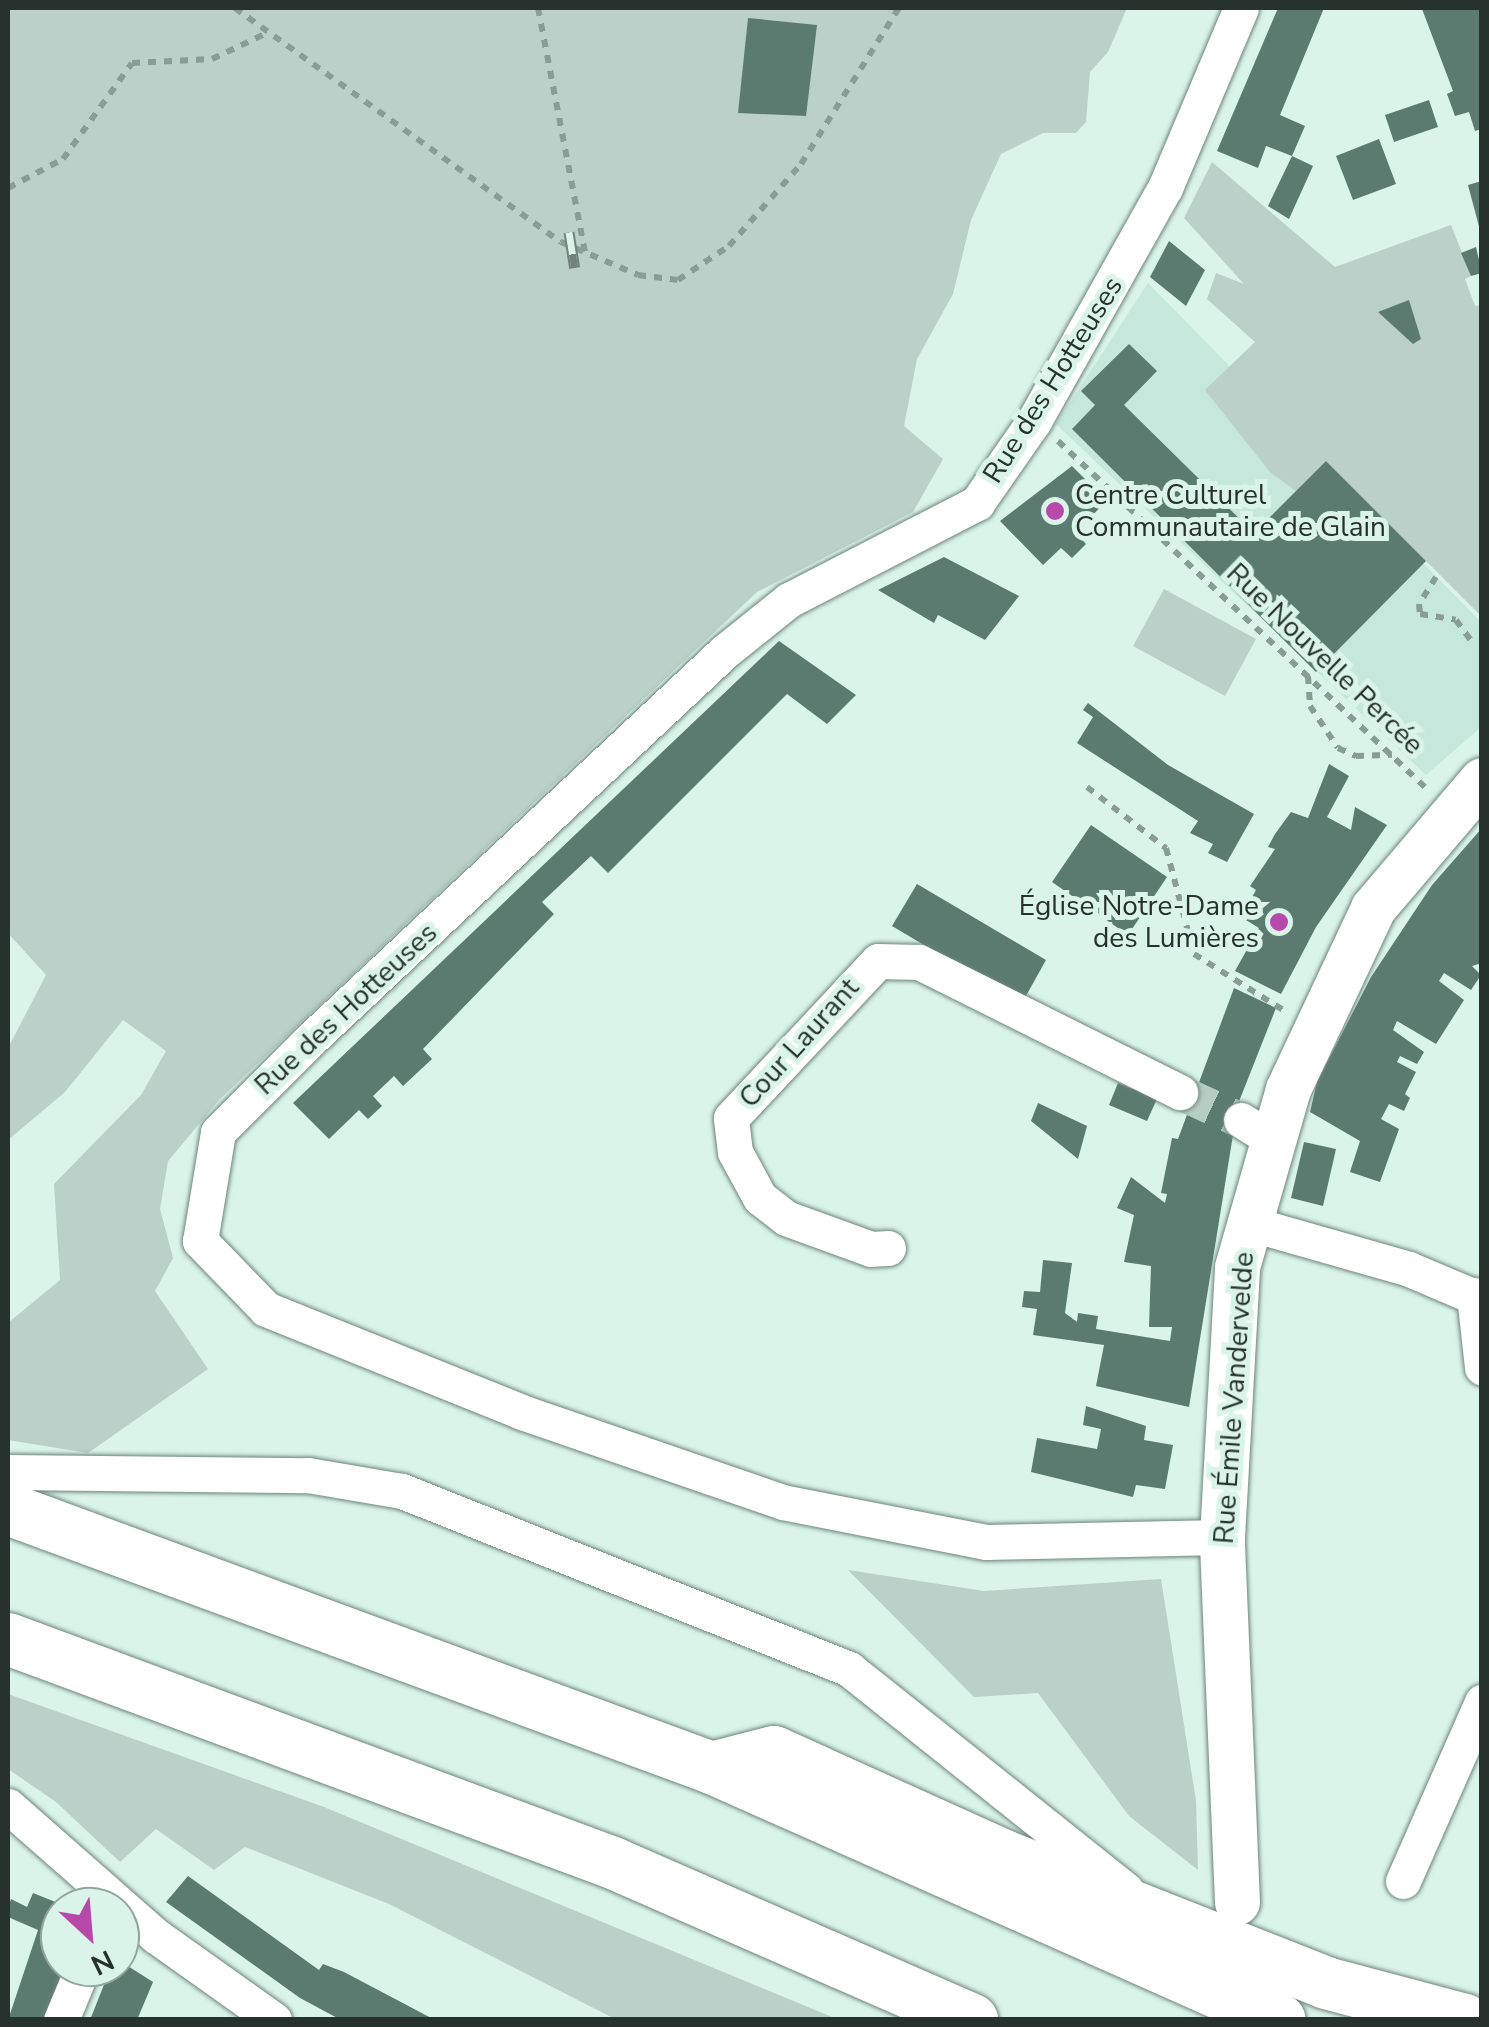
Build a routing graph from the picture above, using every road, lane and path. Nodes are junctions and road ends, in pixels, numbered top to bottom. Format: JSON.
{"nodes":[{"id":1,"x":235,"y":8,"type":"edge"},
{"id":2,"x":538,"y":8,"type":"edge"},
{"id":3,"x":898,"y":8,"type":"edge"},
{"id":4,"x":1241,"y":8,"type":"edge"},
{"id":5,"x":269,"y":32,"type":"junction"},
{"id":6,"x":8,"y":188,"type":"edge"},
{"id":7,"x":586,"y":252,"type":"junction"},
{"id":8,"x":1034,"y":421,"type":"junction"},
{"id":9,"x":1436,"y":577,"type":"dead end"},
{"id":10,"x":1472,"y":642,"type":"dead end"},
{"id":11,"x":1308,"y":676,"type":"junction"},
{"id":12,"x":1393,"y":755,"type":"junction"},
{"id":13,"x":1482,"y":780,"type":"edge"},
{"id":14,"x":1087,"y":787,"type":"dead end"},
{"id":15,"x":1450,"y":812,"type":"junction"},
{"id":16,"x":1317,"y":1028,"type":"junction"},
{"id":17,"x":1180,"y":1092,"type":"tunnel mouth"},
{"id":18,"x":1248,"y":1223,"type":"junction"},
{"id":19,"x":888,"y":1248,"type":"dead end"},
{"id":20,"x":1478,"y":1298,"type":"edge"},
{"id":21,"x":1482,"y":1368,"type":"edge"},
{"id":22,"x":8,"y":1472,"type":"edge"},
{"id":23,"x":8,"y":1509,"type":"edge"},
{"id":24,"x":1222,"y":1537,"type":"junction"},
{"id":25,"x":8,"y":1639,"type":"edge"},
{"id":26,"x":1482,"y":1702,"type":"edge"},
{"id":27,"x":712,"y":1768,"type":"junction"},
{"id":28,"x":8,"y":1806,"type":"edge"},
{"id":29,"x":1403,"y":1881,"type":"dead end"},
{"id":30,"x":99,"y":1887,"type":"edge"},
{"id":31,"x":1237,"y":1902,"type":"dead end"},
{"id":32,"x":1158,"y":1916,"type":"junction"},
{"id":33,"x":140,"y":1921,"type":"edge"},
{"id":34,"x":75,"y":1987,"type":"edge"},
{"id":35,"x":61,"y":2020,"type":"edge"},
{"id":36,"x":274,"y":2020,"type":"edge"},
{"id":37,"x":972,"y":2020,"type":"edge"},
{"id":38,"x":1280,"y":2020,"type":"edge"},
{"id":39,"x":1465,"y":2020,"type":"edge"}],
"edges":[{"from":1,"to":5,"type":"path"},
{"from":2,"to":7,"type":"path"},
{"from":3,"to":7,"type":"path"},
{"from":4,"to":8,"type":"street","name":"Rue des Hotteuses"},
{"from":5,"to":6,"type":"path"},
{"from":5,"to":7,"type":"path"},
{"from":8,"to":11,"type":"path","name":"Rue Nouvelle Percée"},
{"from":8,"to":24,"type":"street","name":"Rue des Hotteuses"},
{"from":9,"to":10,"type":"path"},
{"from":11,"to":12,"type":"path","name":"Rue Nouvelle Percée"},
{"from":11,"to":12,"type":"path"},
{"from":12,"to":15,"type":"path","name":"Rue Nouvelle Percée"},
{"from":13,"to":15,"type":"main road","name":"Rue Émile Vandervelde"},
{"from":14,"to":16,"type":"path"},
{"from":15,"to":16,"type":"main road","name":"Rue Émile Vandervelde"},
{"from":16,"to":18,"type":"main road","name":"Rue Émile Vandervelde"},
{"from":17,"to":19,"type":"street","name":"Cour Laurant"},
{"from":18,"to":20,"type":"street"},
{"from":18,"to":24,"type":"main road","name":"Rue Émile Vandervelde"},
{"from":20,"to":21,"type":"street"},
{"from":22,"to":32,"type":"street"},
{"from":23,"to":27,"type":"highway"},
{"from":24,"to":31,"type":"main road","name":"Rue Émile Vandervelde"},
{"from":25,"to":37,"type":"highway"},
{"from":26,"to":29,"type":"street"},
{"from":27,"to":32,"type":"highway"},
{"from":27,"to":38,"type":"highway"},
{"from":28,"to":30,"type":"street"},
{"from":32,"to":39,"type":"highway"},
{"from":33,"to":36,"type":"street"},
{"from":34,"to":35,"type":"street"}]}
